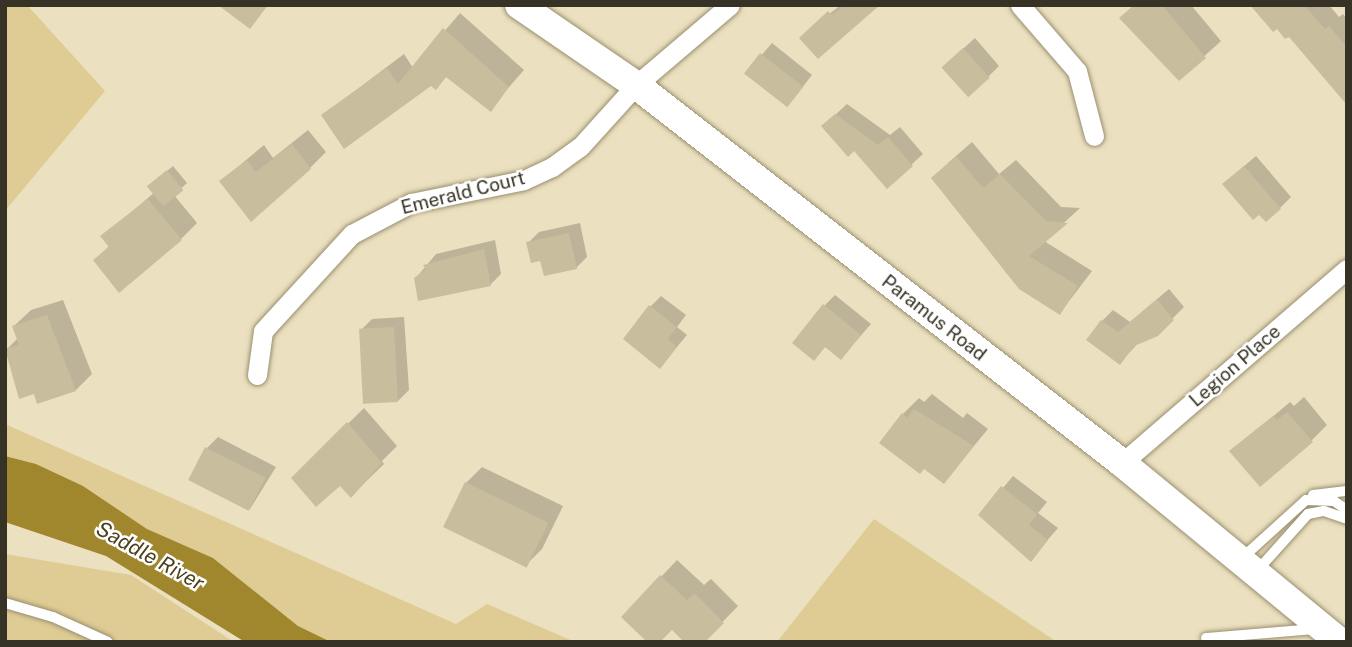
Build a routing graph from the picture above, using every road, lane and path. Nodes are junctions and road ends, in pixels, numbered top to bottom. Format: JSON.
{"nodes":[{"id":1,"x":519,"y":5,"type":"edge"},
{"id":2,"x":730,"y":5,"type":"edge"},
{"id":3,"x":1020,"y":5,"type":"edge"},
{"id":4,"x":636,"y":85,"type":"junction"},
{"id":5,"x":1094,"y":136,"type":"dead end"},
{"id":6,"x":1347,"y":269,"type":"edge"},
{"id":7,"x":257,"y":375,"type":"dead end"},
{"id":8,"x":1122,"y":463,"type":"junction"},
{"id":9,"x":1347,"y":491,"type":"edge"},
{"id":10,"x":1306,"y":500,"type":"junction"},
{"id":11,"x":1347,"y":510,"type":"edge"},
{"id":12,"x":1347,"y":519,"type":"edge"},
{"id":13,"x":1248,"y":566,"type":"junction"},
{"id":14,"x":5,"y":603,"type":"edge"},
{"id":15,"x":1332,"y":635,"type":"edge"},
{"id":16,"x":1206,"y":638,"type":"dead end"},
{"id":17,"x":108,"y":642,"type":"edge"}],
"edges":[{"from":1,"to":4,"type":"main road","name":"Paramus Road"},
{"from":2,"to":4,"type":"street","name":"Emerald Court"},
{"from":3,"to":5,"type":"street"},
{"from":4,"to":7,"type":"street","name":"Emerald Court"},
{"from":4,"to":8,"type":"main road","name":"Paramus Road"},
{"from":6,"to":8,"type":"street","name":"Legion Place"},
{"from":8,"to":13,"type":"main road","name":"Paramus Road"},
{"from":9,"to":10,"type":"lane"},
{"from":10,"to":11,"type":"lane"},
{"from":10,"to":13,"type":"lane"},
{"from":12,"to":13,"type":"lane"},
{"from":13,"to":15,"type":"main road","name":"Paramus Road"},
{"from":14,"to":17,"type":"lane"},
{"from":15,"to":16,"type":"lane"}]}
